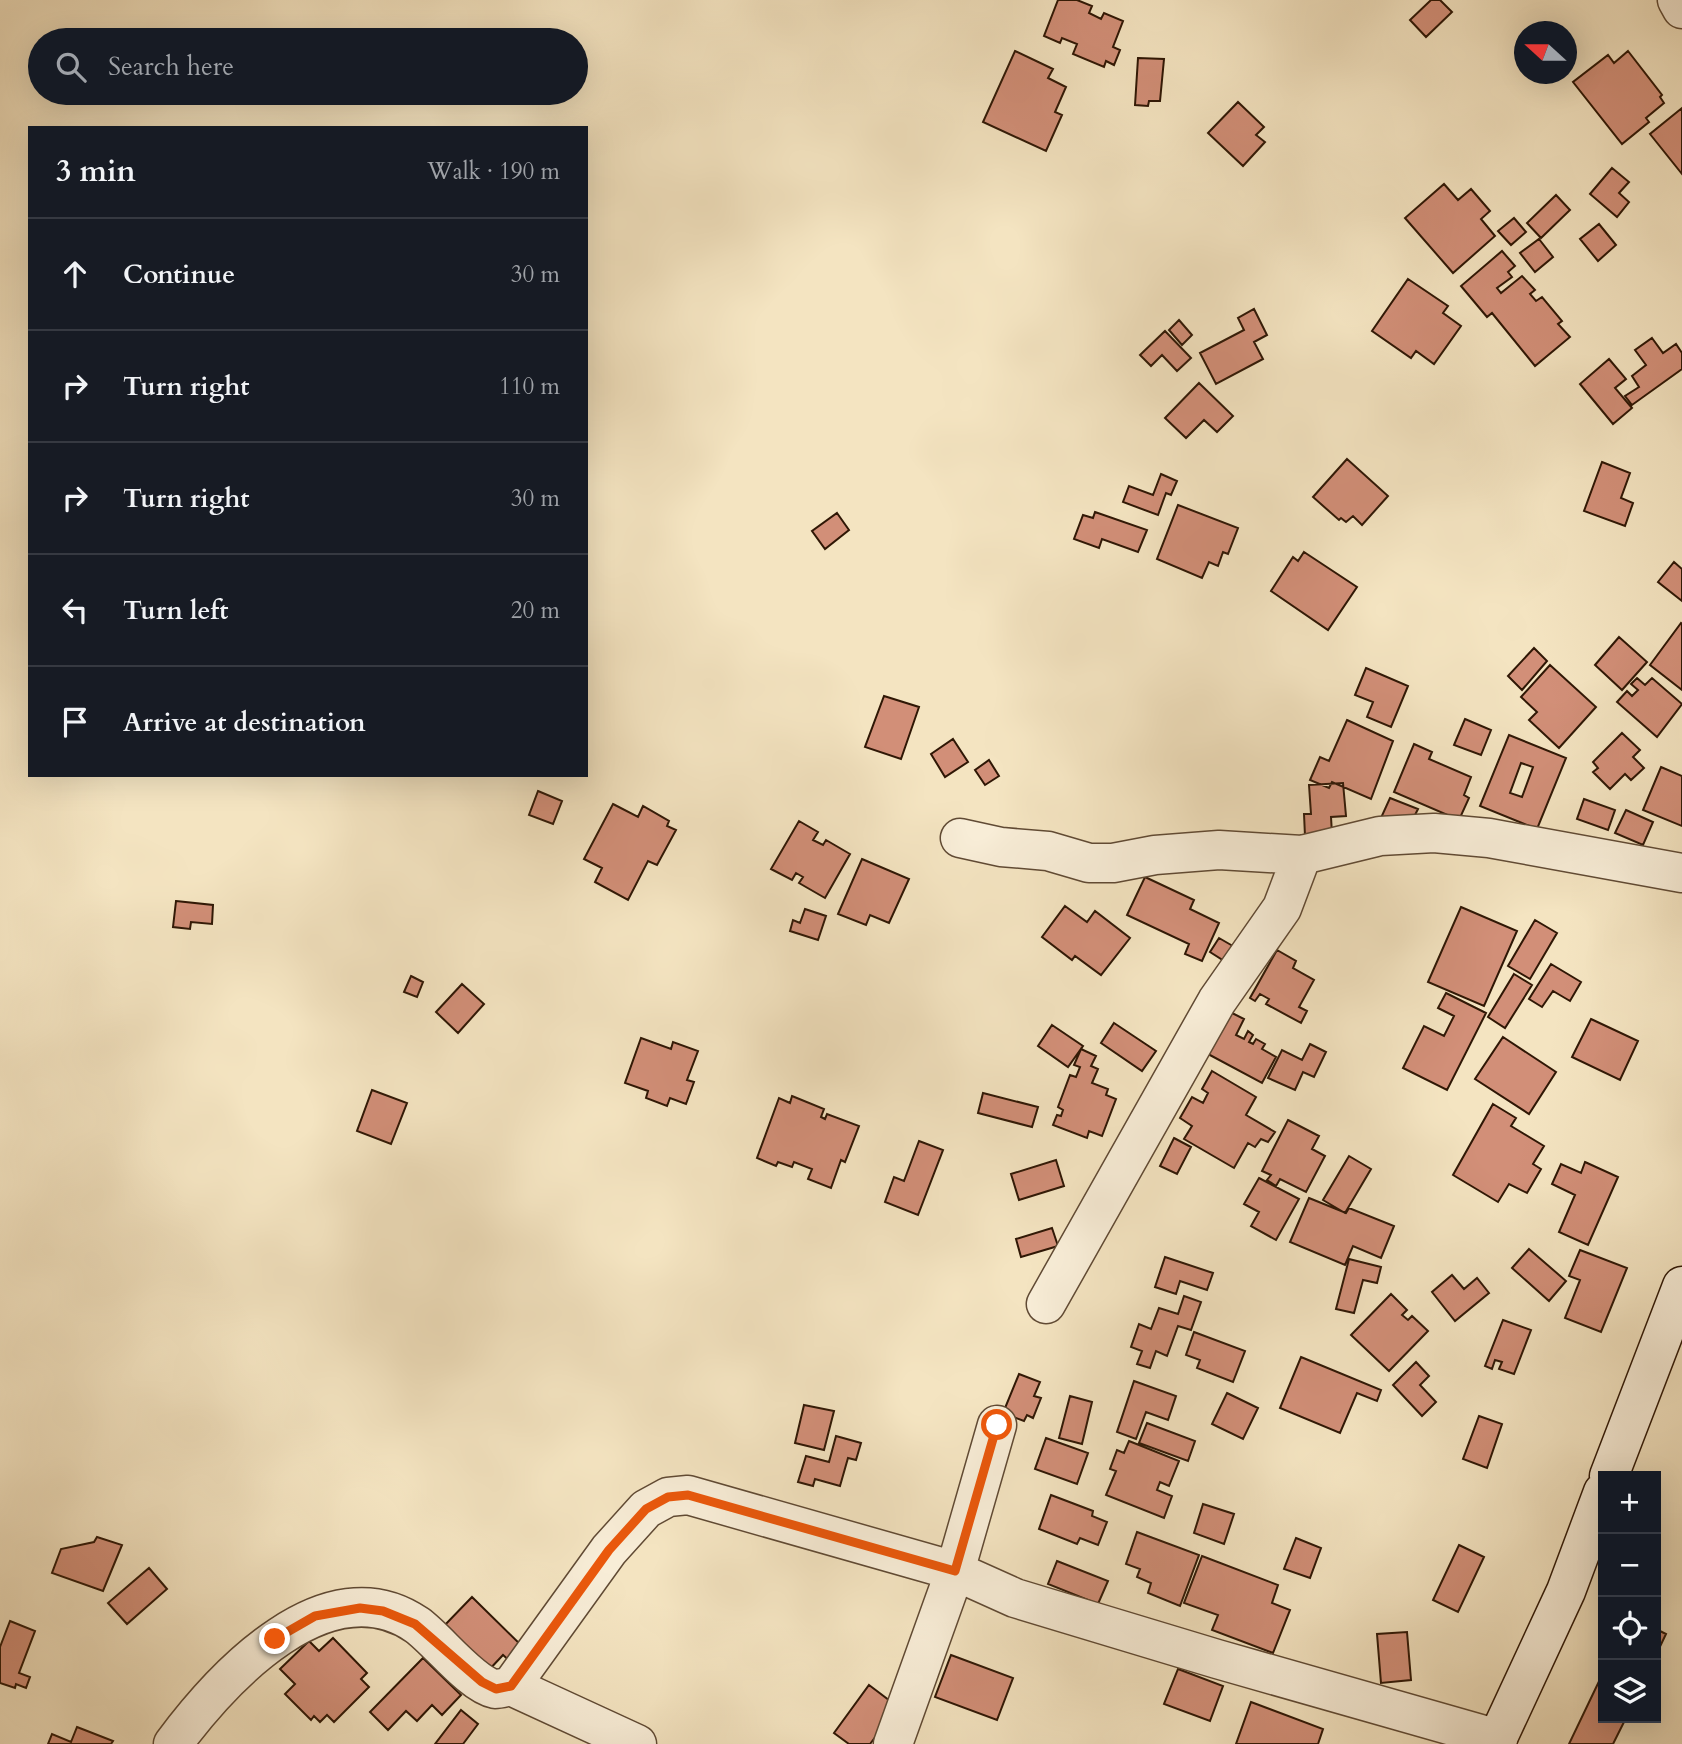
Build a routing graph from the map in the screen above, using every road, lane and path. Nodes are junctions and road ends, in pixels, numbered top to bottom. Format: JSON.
{"nodes":[{"id":1,"x":1677,"y":0,"type":"edge"},
{"id":2,"x":1682,"y":9,"type":"edge"},
{"id":3,"x":960,"y":838,"type":"dead end"},
{"id":4,"x":1302,"y":855,"type":"junction"},
{"id":5,"x":1682,"y":873,"type":"edge"},
{"id":6,"x":1682,"y":1286,"type":"edge"},
{"id":7,"x":1046,"y":1304,"type":"dead end"},
{"id":8,"x":997,"y":1425,"type":"dead end"},
{"id":9,"x":1611,"y":1471,"type":"edge"},
{"id":10,"x":1598,"y":1505,"type":"edge"},
{"id":11,"x":955,"y":1571,"type":"junction"},
{"id":12,"x":511,"y":1686,"type":"junction"},
{"id":13,"x":1496,"y":1741,"type":"edge"},
{"id":14,"x":173,"y":1744,"type":"edge"},
{"id":15,"x":637,"y":1744,"type":"edge"},
{"id":16,"x":893,"y":1744,"type":"edge"}],
"edges":[{"from":1,"to":2,"type":"street"},
{"from":3,"to":4,"type":"street"},
{"from":4,"to":5,"type":"street"},
{"from":4,"to":7,"type":"street"},
{"from":6,"to":9,"type":"street"},
{"from":8,"to":11,"type":"street"},
{"from":10,"to":13,"type":"street"},
{"from":11,"to":12,"type":"street"},
{"from":11,"to":13,"type":"street"},
{"from":11,"to":16,"type":"street"},
{"from":12,"to":14,"type":"street"},
{"from":12,"to":15,"type":"street"}]}
